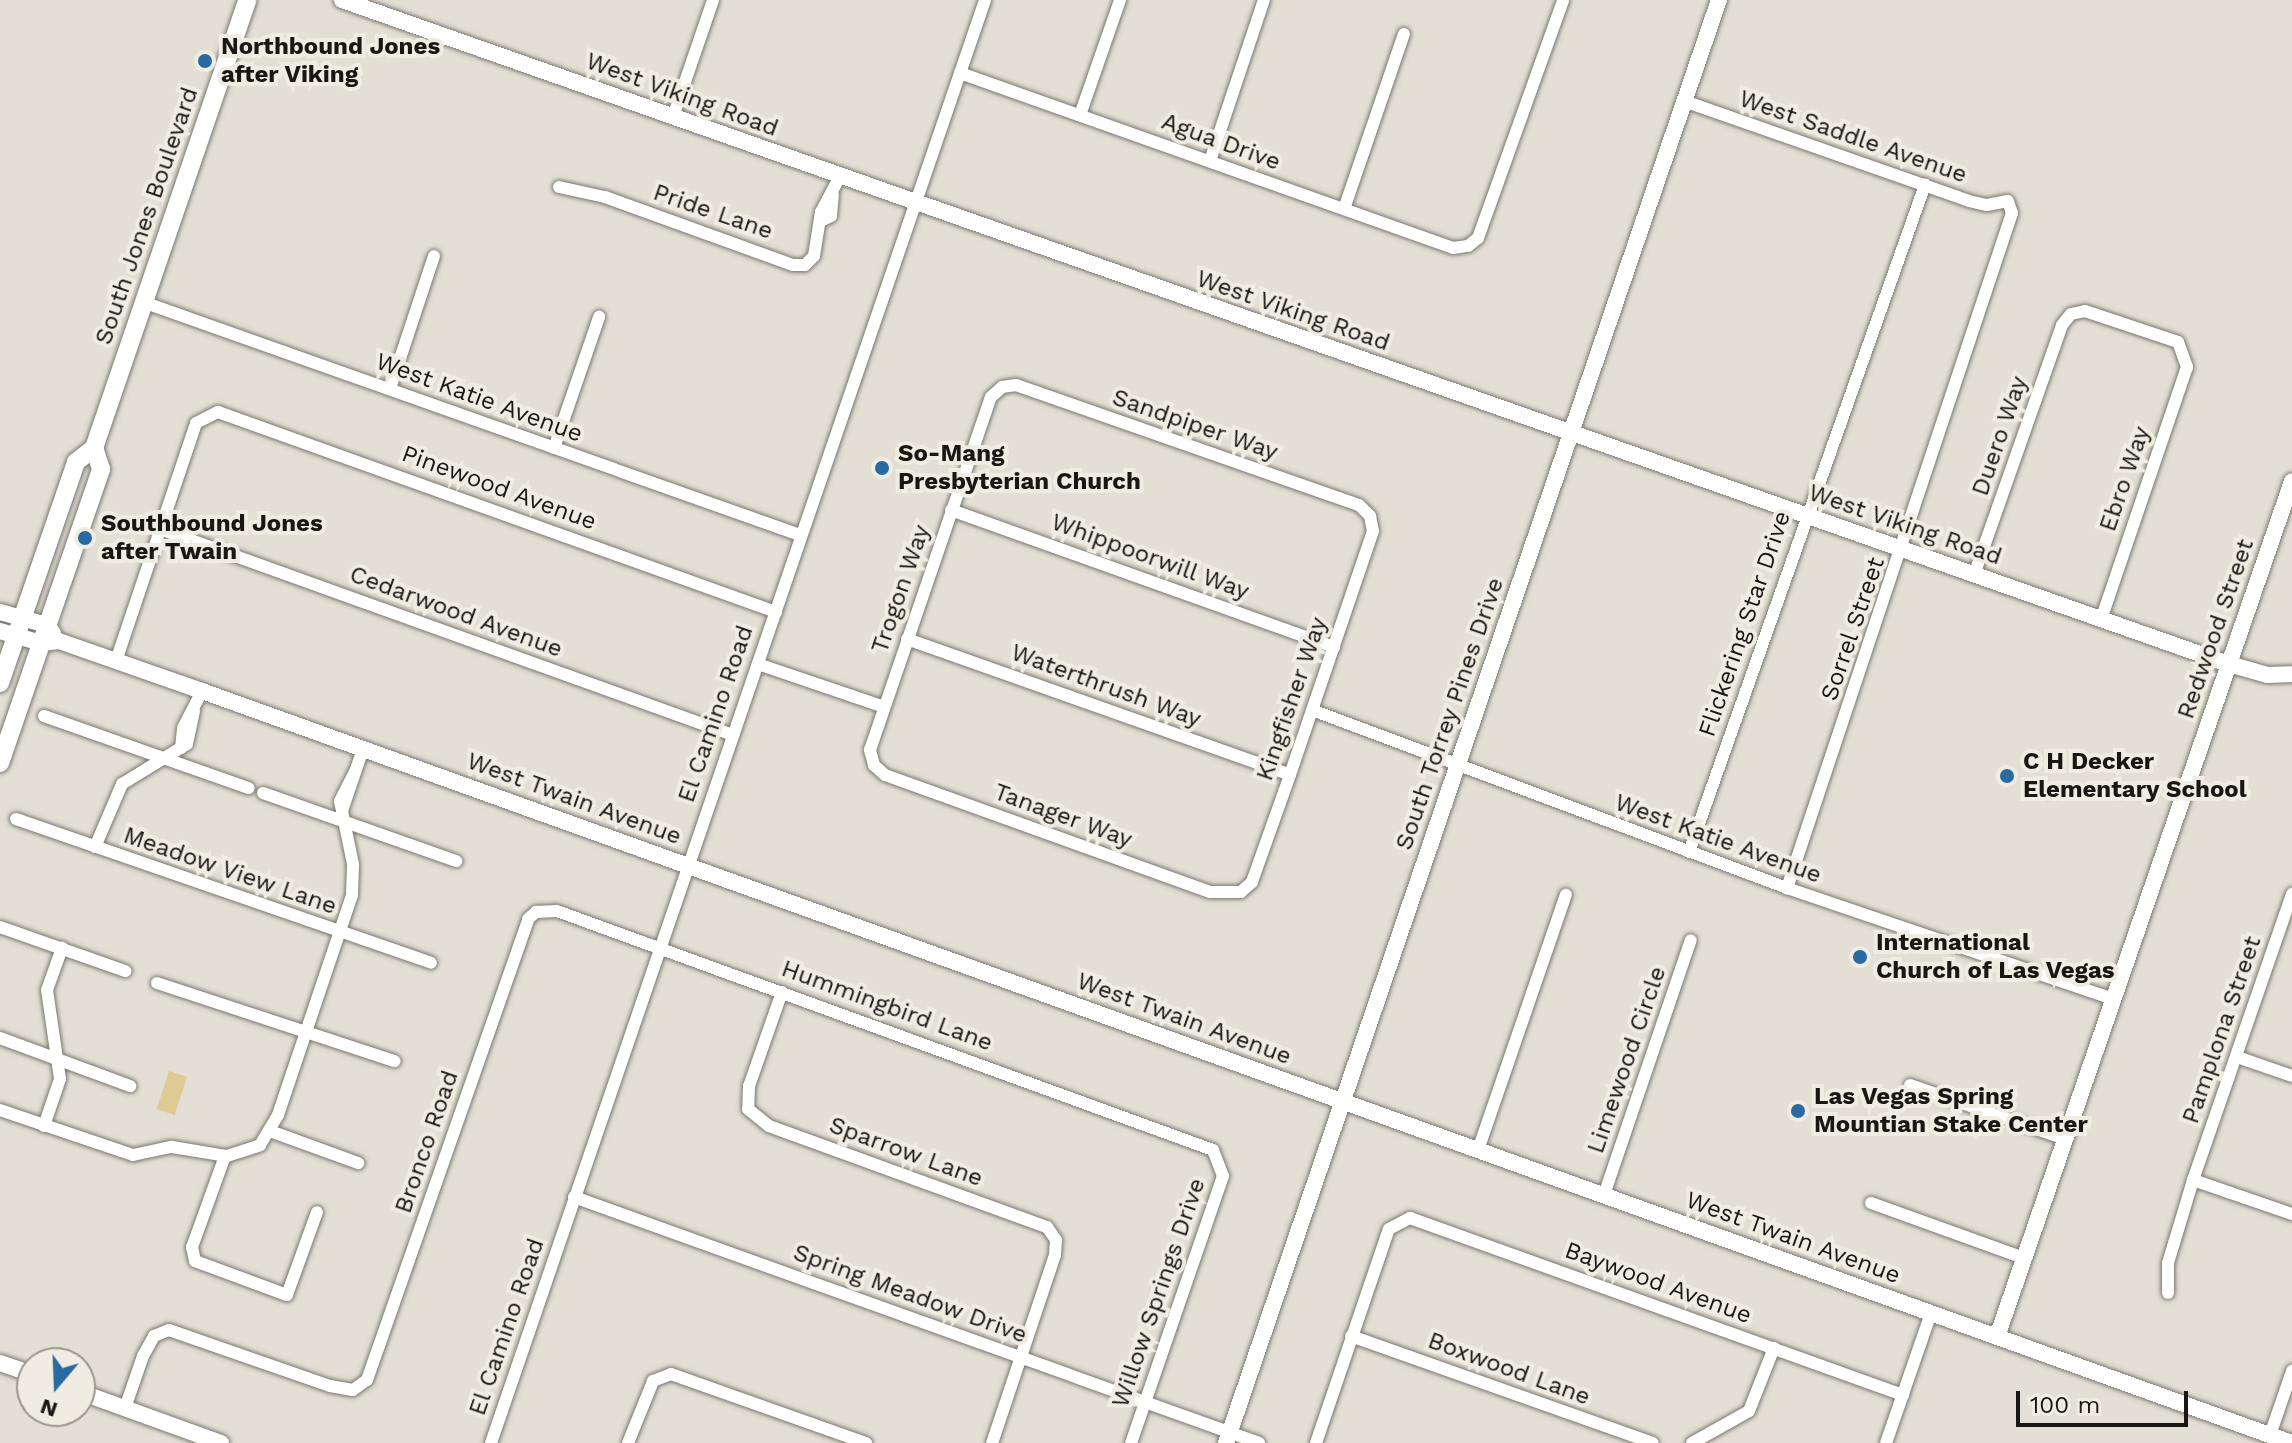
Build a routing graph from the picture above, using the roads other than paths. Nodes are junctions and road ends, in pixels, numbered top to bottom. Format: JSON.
{"nodes":[{"id":1,"x":247,"y":0,"type":"edge"},
{"id":2,"x":342,"y":0,"type":"edge"},
{"id":3,"x":713,"y":0,"type":"edge"},
{"id":4,"x":985,"y":0,"type":"edge"},
{"id":5,"x":1120,"y":0,"type":"edge"},
{"id":6,"x":1264,"y":0,"type":"edge"},
{"id":7,"x":1563,"y":0,"type":"edge"},
{"id":8,"x":1719,"y":0,"type":"edge"},
{"id":9,"x":1404,"y":34,"type":"dead end"},
{"id":10,"x":960,"y":73,"type":"junction"},
{"id":11,"x":1684,"y":101,"type":"junction"},
{"id":12,"x":1080,"y":115,"type":"junction"},
{"id":13,"x":673,"y":117,"type":"junction"},
{"id":14,"x":1210,"y":161,"type":"junction"},
{"id":15,"x":840,"y":177,"type":"junction"},
{"id":16,"x":1925,"y":185,"type":"junction"},
{"id":17,"x":559,"y":187,"type":"dead end"},
{"id":18,"x":2008,"y":201,"type":"joint"},
{"id":19,"x":914,"y":203,"type":"junction"},
{"id":20,"x":1344,"y":209,"type":"junction"},
{"id":21,"x":434,"y":256,"type":"dead end"},
{"id":22,"x":143,"y":302,"type":"junction"},
{"id":23,"x":599,"y":317,"type":"dead end"},
{"id":24,"x":2185,"y":352,"type":"joint"},
{"id":25,"x":1002,"y":387,"type":"joint"},
{"id":26,"x":390,"y":389,"type":"junction"},
{"id":27,"x":1571,"y":434,"type":"junction"},
{"id":28,"x":94,"y":448,"type":"junction"},
{"id":29,"x":554,"y":448,"type":"junction"},
{"id":30,"x":2292,"y":481,"type":"edge"},
{"id":31,"x":951,"y":510,"type":"junction"},
{"id":32,"x":1370,"y":516,"type":"joint"},
{"id":33,"x":1807,"y":516,"type":"junction"},
{"id":34,"x":163,"y":530,"type":"junction"},
{"id":35,"x":800,"y":535,"type":"junction"},
{"id":36,"x":1903,"y":550,"type":"junction"},
{"id":37,"x":1974,"y":575,"type":"junction"},
{"id":38,"x":0,"y":612,"type":"edge"},
{"id":39,"x":776,"y":612,"type":"junction"},
{"id":40,"x":22,"y":618,"type":"junction"},
{"id":41,"x":2101,"y":619,"type":"junction"},
{"id":42,"x":8,"y":634,"type":"edge"},
{"id":43,"x":49,"y":636,"type":"junction"},
{"id":44,"x":907,"y":639,"type":"junction"},
{"id":45,"x":1334,"y":647,"type":"junction"},
{"id":46,"x":116,"y":661,"type":"junction"},
{"id":47,"x":758,"y":664,"type":"junction"},
{"id":48,"x":2229,"y":664,"type":"junction"},
{"id":49,"x":2292,"y":674,"type":"edge"},
{"id":50,"x":0,"y":683,"type":"edge"},
{"id":51,"x":202,"y":691,"type":"junction"},
{"id":52,"x":884,"y":707,"type":"junction"},
{"id":53,"x":1312,"y":710,"type":"junction"},
{"id":54,"x":44,"y":716,"type":"dead end"},
{"id":55,"x":733,"y":735,"type":"junction"},
{"id":56,"x":363,"y":749,"type":"junction"},
{"id":57,"x":167,"y":759,"type":"junction"},
{"id":58,"x":0,"y":763,"type":"edge"},
{"id":59,"x":874,"y":765,"type":"joint"},
{"id":60,"x":1458,"y":765,"type":"junction"},
{"id":61,"x":1290,"y":775,"type":"junction"},
{"id":62,"x":249,"y":788,"type":"dead end"},
{"id":63,"x":263,"y":793,"type":"dead end"},
{"id":64,"x":342,"y":814,"type":"junction"},
{"id":65,"x":16,"y":819,"type":"dead end"},
{"id":66,"x":95,"y":847,"type":"junction"},
{"id":67,"x":1689,"y":852,"type":"junction"},
{"id":68,"x":456,"y":861,"type":"dead end"},
{"id":69,"x":687,"y":865,"type":"junction"},
{"id":70,"x":1787,"y":888,"type":"junction"},
{"id":71,"x":1241,"y":892,"type":"joint"},
{"id":72,"x":2292,"y":894,"type":"edge"},
{"id":73,"x":1566,"y":895,"type":"dead end"},
{"id":74,"x":536,"y":912,"type":"joint"},
{"id":75,"x":0,"y":927,"type":"edge"},
{"id":76,"x":339,"y":933,"type":"junction"},
{"id":77,"x":2279,"y":933,"type":"junction"},
{"id":78,"x":2292,"y":938,"type":"edge"},
{"id":79,"x":1691,"y":940,"type":"dead end"},
{"id":80,"x":660,"y":947,"type":"junction"},
{"id":81,"x":62,"y":948,"type":"junction"},
{"id":82,"x":431,"y":963,"type":"dead end"},
{"id":83,"x":125,"y":971,"type":"dead end"},
{"id":84,"x":157,"y":983,"type":"dead end"},
{"id":85,"x":782,"y":992,"type":"junction"},
{"id":86,"x":2113,"y":999,"type":"junction"},
{"id":87,"x":307,"y":1034,"type":"junction"},
{"id":88,"x":0,"y":1038,"type":"edge"},
{"id":89,"x":2237,"y":1057,"type":"junction"},
{"id":90,"x":57,"y":1059,"type":"junction"},
{"id":91,"x":394,"y":1061,"type":"dead end"},
{"id":92,"x":2292,"y":1076,"type":"edge"},
{"id":93,"x":1910,"y":1085,"type":"dead end"},
{"id":94,"x":130,"y":1086,"type":"dead end"},
{"id":95,"x":1342,"y":1102,"type":"junction"},
{"id":96,"x":0,"y":1110,"type":"edge"},
{"id":97,"x":44,"y":1126,"type":"junction"},
{"id":98,"x":270,"y":1131,"type":"junction"},
{"id":99,"x":2065,"y":1139,"type":"junction"},
{"id":100,"x":1478,"y":1150,"type":"junction"},
{"id":101,"x":225,"y":1156,"type":"junction"},
{"id":102,"x":1219,"y":1156,"type":"joint"},
{"id":103,"x":358,"y":1163,"type":"dead end"},
{"id":104,"x":2193,"y":1180,"type":"junction"},
{"id":105,"x":1604,"y":1195,"type":"junction"},
{"id":106,"x":574,"y":1197,"type":"junction"},
{"id":107,"x":1871,"y":1203,"type":"dead end"},
{"id":108,"x":317,"y":1212,"type":"dead end"},
{"id":109,"x":2292,"y":1214,"type":"edge"},
{"id":110,"x":2024,"y":1258,"type":"junction"},
{"id":111,"x":2168,"y":1293,"type":"dead end"},
{"id":112,"x":1931,"y":1313,"type":"junction"},
{"id":113,"x":1351,"y":1336,"type":"junction"},
{"id":114,"x":1997,"y":1337,"type":"junction"},
{"id":115,"x":1774,"y":1348,"type":"junction"},
{"id":116,"x":1021,"y":1357,"type":"junction"},
{"id":117,"x":2292,"y":1371,"type":"edge"},
{"id":118,"x":1903,"y":1395,"type":"junction"},
{"id":119,"x":96,"y":1398,"type":"edge"},
{"id":120,"x":1145,"y":1401,"type":"junction"},
{"id":121,"x":125,"y":1408,"type":"junction"},
{"id":122,"x":2270,"y":1435,"type":"junction"},
{"id":123,"x":1228,"y":1438,"type":"edge"},
{"id":124,"x":221,"y":1443,"type":"edge"},
{"id":125,"x":491,"y":1443,"type":"edge"},
{"id":126,"x":628,"y":1443,"type":"edge"},
{"id":127,"x":866,"y":1443,"type":"edge"},
{"id":128,"x":992,"y":1443,"type":"edge"},
{"id":129,"x":1131,"y":1443,"type":"edge"},
{"id":130,"x":1259,"y":1443,"type":"edge"},
{"id":131,"x":1316,"y":1443,"type":"edge"},
{"id":132,"x":1653,"y":1443,"type":"edge"},
{"id":133,"x":1692,"y":1443,"type":"edge"},
{"id":134,"x":1886,"y":1443,"type":"edge"},
{"id":135,"x":2292,"y":1443,"type":"edge"}],
"edges":[{"from":1,"to":22,"type":"main road","name":"South Jones Boulevard"},
{"from":2,"to":13,"type":"street","name":"West Viking Road"},
{"from":3,"to":13,"type":"street"},
{"from":4,"to":10,"type":"street","name":"El Camino Road"},
{"from":5,"to":12,"type":"street"},
{"from":6,"to":14,"type":"street"},
{"from":7,"to":20,"type":"street","name":"Agua Drive"},
{"from":8,"to":11,"type":"street","name":"South Torrey Pines Drive"},
{"from":9,"to":20,"type":"street"},
{"from":10,"to":12,"type":"street","name":"Agua Drive"},
{"from":10,"to":19,"type":"street","name":"El Camino Road"},
{"from":11,"to":16,"type":"street","name":"West Saddle Avenue"},
{"from":11,"to":27,"type":"street","name":"South Torrey Pines Drive"},
{"from":12,"to":14,"type":"street","name":"Agua Drive"},
{"from":13,"to":15,"type":"street","name":"West Viking Road"},
{"from":14,"to":20,"type":"street","name":"Agua Drive"},
{"from":15,"to":17,"type":"street","name":"Pride Lane"},
{"from":15,"to":19,"type":"street","name":"West Viking Road"},
{"from":16,"to":18,"type":"street","name":"West Saddle Avenue"},
{"from":16,"to":33,"type":"street","name":"Flickering Star Drive"},
{"from":18,"to":36,"type":"street","name":"Sorrel Street"},
{"from":19,"to":27,"type":"street","name":"West Viking Road"},
{"from":19,"to":35,"type":"street","name":"El Camino Road"},
{"from":21,"to":26,"type":"street"},
{"from":22,"to":26,"type":"street","name":"West Katie Avenue"},
{"from":22,"to":28,"type":"main road","name":"South Jones Boulevard"},
{"from":23,"to":29,"type":"street"},
{"from":24,"to":37,"type":"street","name":"Duero Way"},
{"from":24,"to":41,"type":"street","name":"Ebro Way"},
{"from":25,"to":31,"type":"street","name":"Trogon Way"},
{"from":25,"to":32,"type":"street","name":"Sandpiper Way"},
{"from":26,"to":29,"type":"street","name":"West Katie Avenue"},
{"from":27,"to":33,"type":"street","name":"West Viking Road"},
{"from":27,"to":60,"type":"street","name":"South Torrey Pines Drive"},
{"from":28,"to":40,"type":"main road","name":"South Jones Boulevard"},
{"from":28,"to":43,"type":"main road","name":"South Jones Boulevard"},
{"from":29,"to":35,"type":"street","name":"West Katie Avenue"},
{"from":30,"to":48,"type":"street","name":"Redwood Street"},
{"from":31,"to":44,"type":"street","name":"Trogon Way"},
{"from":31,"to":45,"type":"street","name":"Whippoorwill Way"},
{"from":32,"to":45,"type":"street","name":"Kingfisher Way"},
{"from":33,"to":36,"type":"street","name":"West Viking Road"},
{"from":33,"to":67,"type":"street","name":"Flickering Star Drive"},
{"from":34,"to":39,"type":"street","name":"Pinewood Avenue"},
{"from":34,"to":46,"type":"street"},
{"from":34,"to":55,"type":"street","name":"Cedarwood Avenue"},
{"from":35,"to":39,"type":"street","name":"El Camino Road"},
{"from":36,"to":37,"type":"street","name":"West Viking Road"},
{"from":36,"to":70,"type":"street","name":"Sorrel Street"},
{"from":37,"to":41,"type":"street","name":"West Viking Road"},
{"from":38,"to":40,"type":"street","name":"West Twain Avenue"},
{"from":39,"to":47,"type":"street","name":"El Camino Road"},
{"from":40,"to":42,"type":"main road","name":"South Jones Boulevard"},
{"from":40,"to":43,"type":"street","name":"West Twain Avenue"},
{"from":41,"to":48,"type":"street","name":"West Viking Road"},
{"from":42,"to":43,"type":"street","name":"West Twain Avenue"},
{"from":42,"to":50,"type":"main road","name":"South Jones Boulevard"},
{"from":43,"to":46,"type":"street","name":"West Twain Avenue"},
{"from":43,"to":58,"type":"main road","name":"South Jones Boulevard"},
{"from":44,"to":52,"type":"street","name":"Trogon Way"},
{"from":44,"to":61,"type":"street","name":"Waterthrush Way"},
{"from":45,"to":53,"type":"street","name":"Kingfisher Way"},
{"from":46,"to":51,"type":"street","name":"West Twain Avenue"},
{"from":47,"to":52,"type":"street"},
{"from":47,"to":55,"type":"street","name":"El Camino Road"},
{"from":48,"to":49,"type":"street","name":"West Viking Road"},
{"from":48,"to":86,"type":"street","name":"Redwood Street"},
{"from":51,"to":56,"type":"street","name":"West Twain Avenue"},
{"from":51,"to":57,"type":"street"},
{"from":52,"to":59,"type":"street","name":"Trogon Way"},
{"from":53,"to":60,"type":"street","name":"West Katie Avenue"},
{"from":53,"to":61,"type":"street","name":"Kingfisher Way"},
{"from":54,"to":57,"type":"street"},
{"from":55,"to":69,"type":"street","name":"El Camino Road"},
{"from":56,"to":64,"type":"street"},
{"from":56,"to":69,"type":"street","name":"West Twain Avenue"},
{"from":57,"to":62,"type":"street"},
{"from":57,"to":66,"type":"street"},
{"from":59,"to":71,"type":"street","name":"Tanager Way"},
{"from":60,"to":67,"type":"street","name":"West Katie Avenue"},
{"from":60,"to":95,"type":"street","name":"South Torrey Pines Drive"},
{"from":61,"to":71,"type":"street","name":"Kingfisher Way"},
{"from":63,"to":64,"type":"street"},
{"from":64,"to":68,"type":"street"},
{"from":64,"to":76,"type":"street"},
{"from":65,"to":66,"type":"street","name":"Meadow View Lane"},
{"from":66,"to":76,"type":"street","name":"Meadow View Lane"},
{"from":67,"to":70,"type":"street","name":"West Katie Avenue"},
{"from":69,"to":80,"type":"street","name":"El Camino Road"},
{"from":69,"to":95,"type":"street","name":"West Twain Avenue"},
{"from":70,"to":86,"type":"street","name":"West Katie Avenue"},
{"from":72,"to":77,"type":"street","name":"Pamplona Street"},
{"from":73,"to":100,"type":"street"},
{"from":74,"to":80,"type":"street","name":"Hummingbird Lane"},
{"from":74,"to":121,"type":"street","name":"Bronco Road"},
{"from":75,"to":81,"type":"street"},
{"from":76,"to":82,"type":"street","name":"Meadow View Lane"},
{"from":76,"to":87,"type":"street"},
{"from":77,"to":78,"type":"street"},
{"from":77,"to":89,"type":"street","name":"Pamplona Street"},
{"from":79,"to":105,"type":"street","name":"Limewood Circle"},
{"from":80,"to":85,"type":"street","name":"Hummingbird Lane"},
{"from":80,"to":106,"type":"street","name":"El Camino Road"},
{"from":81,"to":83,"type":"street"},
{"from":81,"to":90,"type":"street"},
{"from":84,"to":87,"type":"street"},
{"from":85,"to":102,"type":"street","name":"Hummingbird Lane"},
{"from":85,"to":116,"type":"street","name":"Sparrow Lane"},
{"from":86,"to":99,"type":"street","name":"Redwood Street"},
{"from":87,"to":91,"type":"street"},
{"from":87,"to":98,"type":"street"},
{"from":88,"to":90,"type":"street"},
{"from":89,"to":92,"type":"street"},
{"from":89,"to":104,"type":"street","name":"Pamplona Street"},
{"from":90,"to":94,"type":"street"},
{"from":90,"to":97,"type":"street"},
{"from":93,"to":99,"type":"street"},
{"from":95,"to":100,"type":"street","name":"West Twain Avenue"},
{"from":95,"to":123,"type":"street","name":"South Torrey Pines Drive"},
{"from":96,"to":97,"type":"street"},
{"from":97,"to":101,"type":"street"},
{"from":98,"to":101,"type":"street"},
{"from":98,"to":103,"type":"street"},
{"from":99,"to":110,"type":"street","name":"Redwood Street"},
{"from":100,"to":105,"type":"street","name":"West Twain Avenue"},
{"from":101,"to":108,"type":"street"},
{"from":102,"to":120,"type":"street","name":"Willow Springs Drive"},
{"from":104,"to":109,"type":"street"},
{"from":104,"to":111,"type":"street","name":"Pamplona Street"},
{"from":105,"to":112,"type":"street","name":"West Twain Avenue"},
{"from":106,"to":116,"type":"street","name":"Spring Meadow Drive"},
{"from":106,"to":125,"type":"street","name":"El Camino Road"},
{"from":107,"to":110,"type":"street"},
{"from":110,"to":114,"type":"street","name":"Redwood Street"},
{"from":112,"to":114,"type":"street","name":"West Twain Avenue"},
{"from":112,"to":118,"type":"street"},
{"from":113,"to":115,"type":"street","name":"Baywood Avenue"},
{"from":113,"to":131,"type":"street"},
{"from":113,"to":132,"type":"street","name":"Boxwood Lane"},
{"from":114,"to":122,"type":"street","name":"West Twain Avenue"},
{"from":115,"to":118,"type":"street","name":"Baywood Avenue"},
{"from":115,"to":133,"type":"street"},
{"from":116,"to":120,"type":"street","name":"Spring Meadow Drive"},
{"from":116,"to":128,"type":"street"},
{"from":117,"to":122,"type":"street"},
{"from":118,"to":134,"type":"street"},
{"from":119,"to":121,"type":"street"},
{"from":120,"to":123,"type":"street","name":"Spring Meadow Drive"},
{"from":120,"to":129,"type":"street","name":"Willow Springs Drive"},
{"from":121,"to":124,"type":"street"},
{"from":122,"to":135,"type":"street","name":"West Twain Avenue"},
{"from":123,"to":130,"type":"street","name":"Spring Meadow Drive"},
{"from":126,"to":127,"type":"street"}]}
